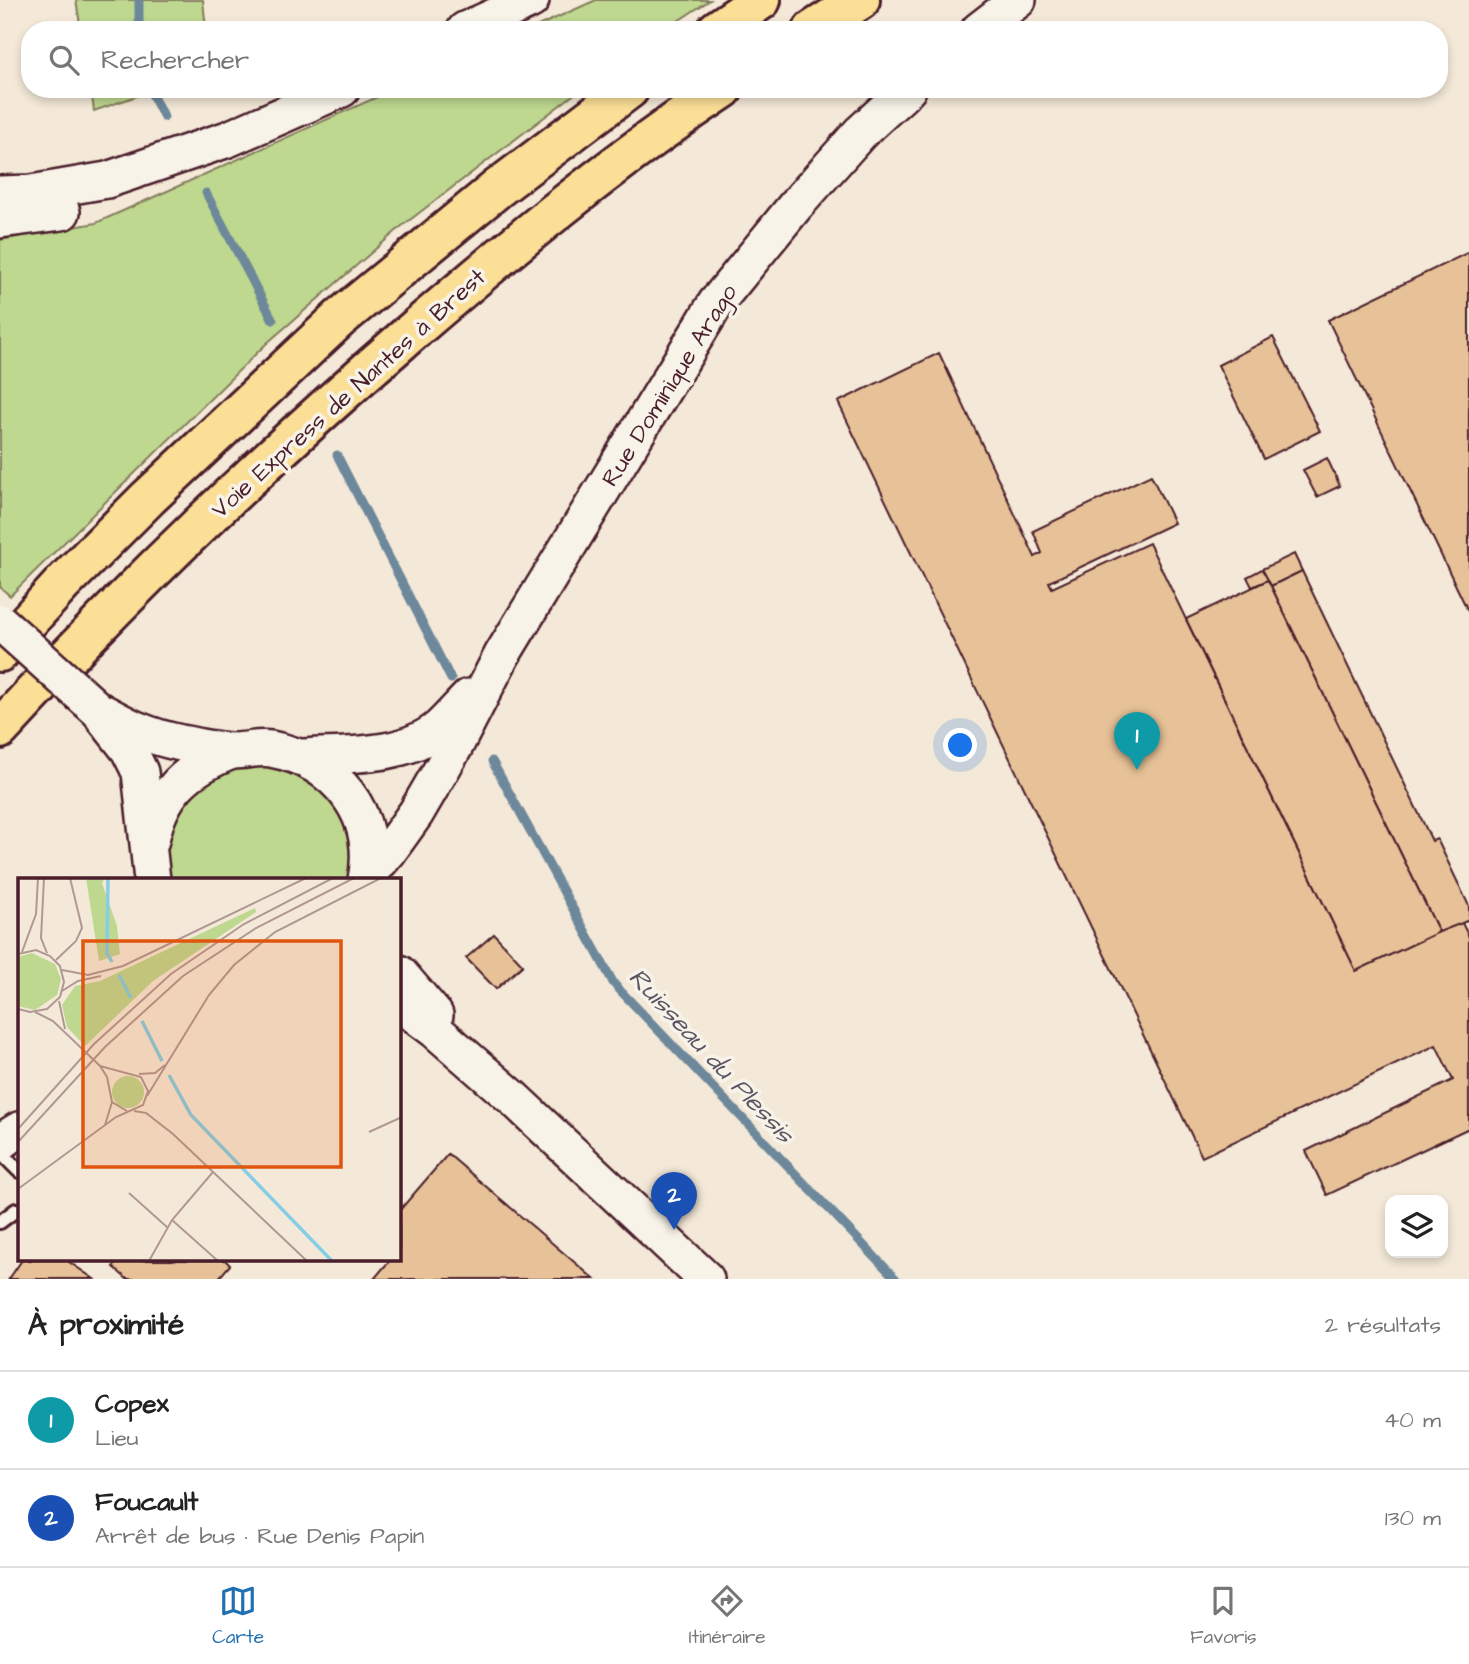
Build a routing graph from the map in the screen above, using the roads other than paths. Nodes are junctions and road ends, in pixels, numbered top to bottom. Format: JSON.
{"nodes":[{"id":1,"x":531,"y":0,"type":"edge"},
{"id":2,"x":761,"y":0,"type":"edge"},
{"id":3,"x":860,"y":0,"type":"edge"},
{"id":4,"x":1018,"y":0,"type":"edge"},
{"id":5,"x":485,"y":21,"type":"edge"},
{"id":6,"x":730,"y":21,"type":"edge"},
{"id":7,"x":827,"y":21,"type":"edge"},
{"id":8,"x":991,"y":21,"type":"edge"},
{"id":9,"x":321,"y":98,"type":"edge"},
{"id":10,"x":617,"y":98,"type":"edge"},
{"id":11,"x":711,"y":98,"type":"edge"},
{"id":12,"x":898,"y":98,"type":"edge"},
{"id":13,"x":228,"y":139,"type":"junction"},
{"id":14,"x":0,"y":194,"type":"edge"},
{"id":15,"x":0,"y":220,"type":"edge"},
{"id":16,"x":0,"y":622,"type":"edge"},
{"id":17,"x":0,"y":652,"type":"edge"},
{"id":18,"x":97,"y":709,"type":"junction"},
{"id":19,"x":0,"y":729,"type":"edge"},
{"id":20,"x":446,"y":738,"type":"junction"},
{"id":21,"x":232,"y":751,"type":"junction"},
{"id":22,"x":304,"y":757,"type":"junction"},
{"id":23,"x":150,"y":863,"type":"edge"},
{"id":24,"x":366,"y":878,"type":"edge"},
{"id":25,"x":401,"y":976,"type":"edge"},
{"id":26,"x":401,"y":1004,"type":"edge"},
{"id":27,"x":512,"y":1097,"type":"junction"},
{"id":28,"x":18,"y":1131,"type":"edge"},
{"id":29,"x":0,"y":1142,"type":"edge"},
{"id":30,"x":0,"y":1152,"type":"edge"},
{"id":31,"x":18,"y":1170,"type":"edge"},
{"id":32,"x":16,"y":1210,"type":"dead end"},
{"id":33,"x":0,"y":1222,"type":"edge"},
{"id":34,"x":706,"y":1279,"type":"edge"}],
"edges":[{"from":1,"to":5,"type":"street"},
{"from":2,"to":6,"type":"highway"},
{"from":3,"to":7,"type":"highway"},
{"from":4,"to":8,"type":"street"},
{"from":9,"to":13,"type":"street"},
{"from":10,"to":17,"type":"highway"},
{"from":11,"to":19,"type":"highway","name":"Voie Express de Nantes à Brest"},
{"from":12,"to":20,"type":"street","name":"Rue Dominique Arago"},
{"from":13,"to":14,"type":"street"},
{"from":13,"to":15,"type":"street"},
{"from":16,"to":18,"type":"street","bridge":true},
{"from":18,"to":21,"type":"street"},
{"from":18,"to":23,"type":"street"},
{"from":20,"to":22,"type":"street"},
{"from":20,"to":24,"type":"street","name":"Rue Dominique Arago"},
{"from":21,"to":22,"type":"street"},
{"from":21,"to":23,"type":"street"},
{"from":22,"to":24,"type":"street"},
{"from":25,"to":27,"type":"street"},
{"from":26,"to":27,"type":"street"},
{"from":27,"to":34,"type":"street"},
{"from":28,"to":29,"type":"street"},
{"from":30,"to":31,"type":"lane"},
{"from":32,"to":33,"type":"lane"}]}
